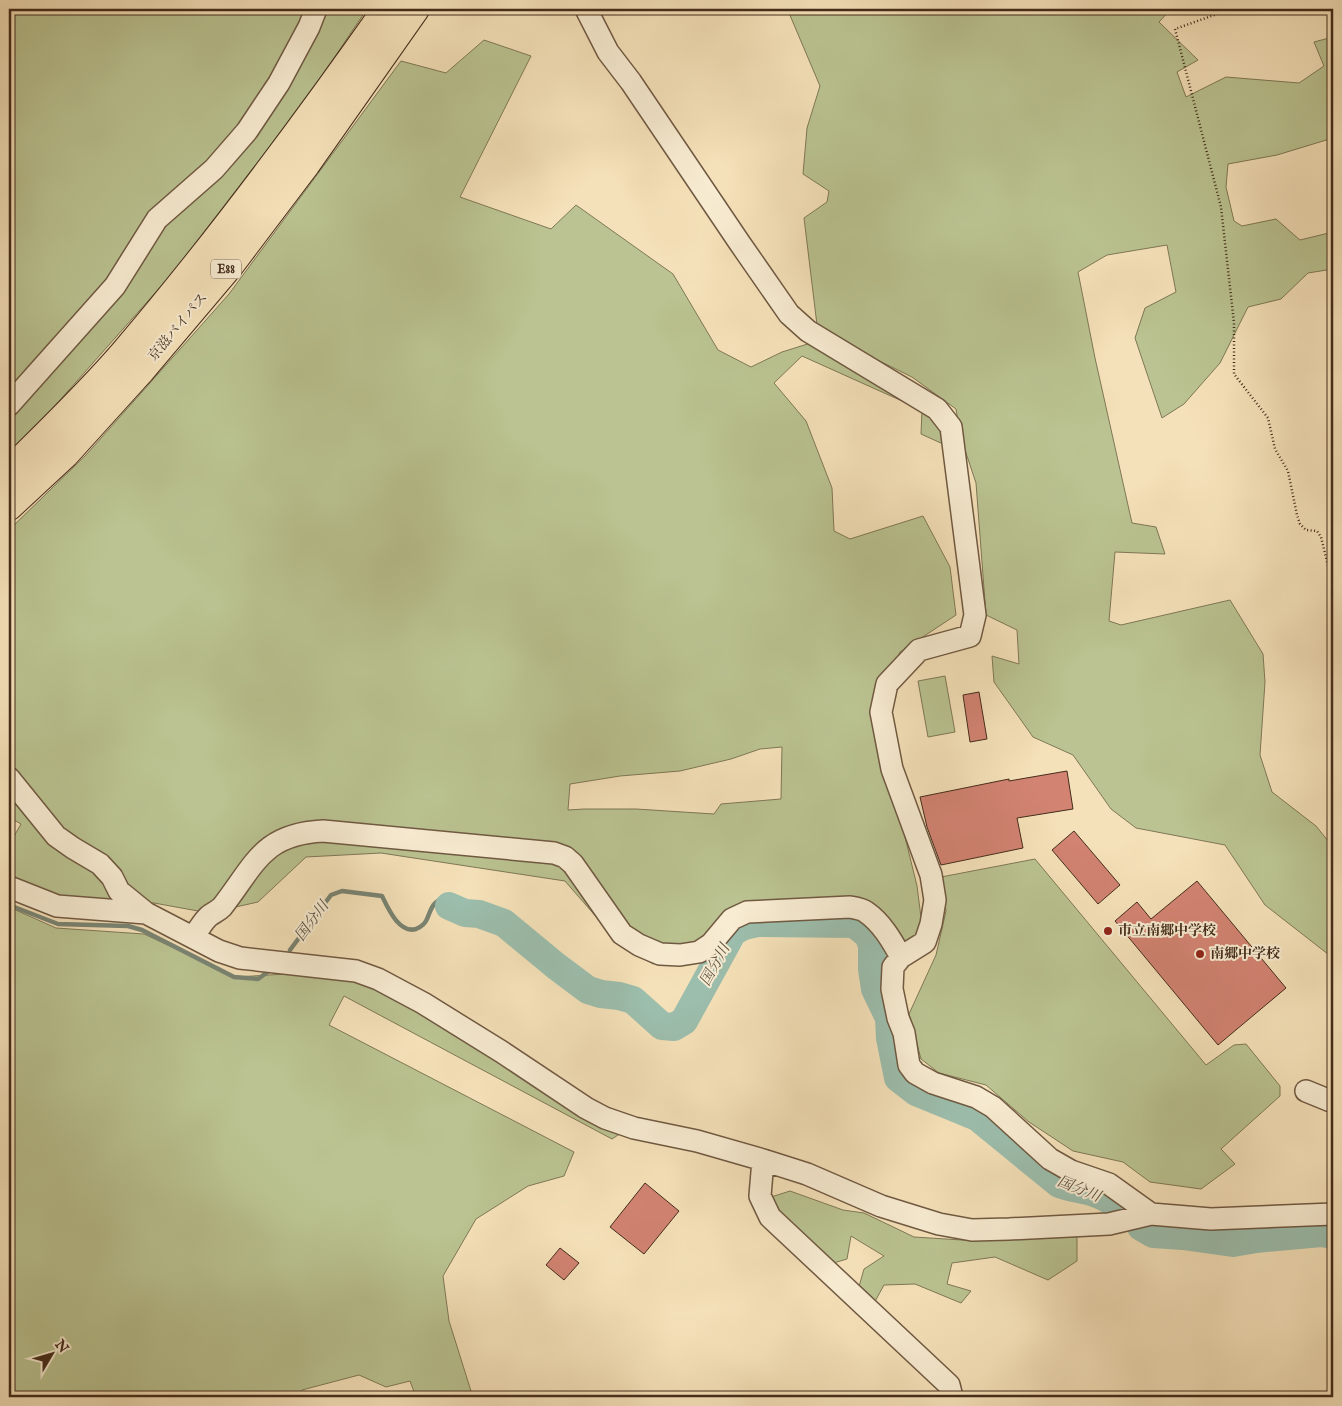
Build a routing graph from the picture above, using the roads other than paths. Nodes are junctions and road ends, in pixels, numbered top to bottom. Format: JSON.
{"nodes":[{"id":1,"x":316,"y":9,"type":"edge"},
{"id":2,"x":386,"y":9,"type":"edge"},
{"id":3,"x":415,"y":9,"type":"edge"},
{"id":4,"x":586,"y":9,"type":"edge"},
{"id":5,"x":9,"y":406,"type":"edge"},
{"id":6,"x":9,"y":472,"type":"edge"},
{"id":7,"x":9,"y":506,"type":"edge"},
{"id":8,"x":9,"y":778,"type":"edge"},
{"id":9,"x":9,"y":887,"type":"edge"},
{"id":10,"x":146,"y":913,"type":"junction"},
{"id":11,"x":193,"y":938,"type":"junction"},
{"id":12,"x":901,"y":957,"type":"junction"},
{"id":13,"x":1306,"y":1092,"type":"dead end"},
{"id":14,"x":1333,"y":1102,"type":"edge"},
{"id":15,"x":764,"y":1160,"type":"junction"},
{"id":16,"x":1151,"y":1214,"type":"junction"},
{"id":17,"x":1333,"y":1214,"type":"edge"},
{"id":18,"x":952,"y":1397,"type":"edge"}],
"edges":[{"from":1,"to":5,"type":"street"},
{"from":2,"to":6,"type":"highway","name":"京滋バイパス","number":"E88"},
{"from":3,"to":7,"type":"highway","name":"京滋バイパス","number":"E88"},
{"from":4,"to":12,"type":"street"},
{"from":8,"to":10,"type":"street"},
{"from":9,"to":10,"type":"street"},
{"from":10,"to":11,"type":"street"},
{"from":11,"to":12,"type":"street"},
{"from":11,"to":15,"type":"street"},
{"from":12,"to":16,"type":"street"},
{"from":13,"to":14,"type":"street"},
{"from":15,"to":16,"type":"street"},
{"from":15,"to":18,"type":"street"},
{"from":16,"to":17,"type":"street"}]}
